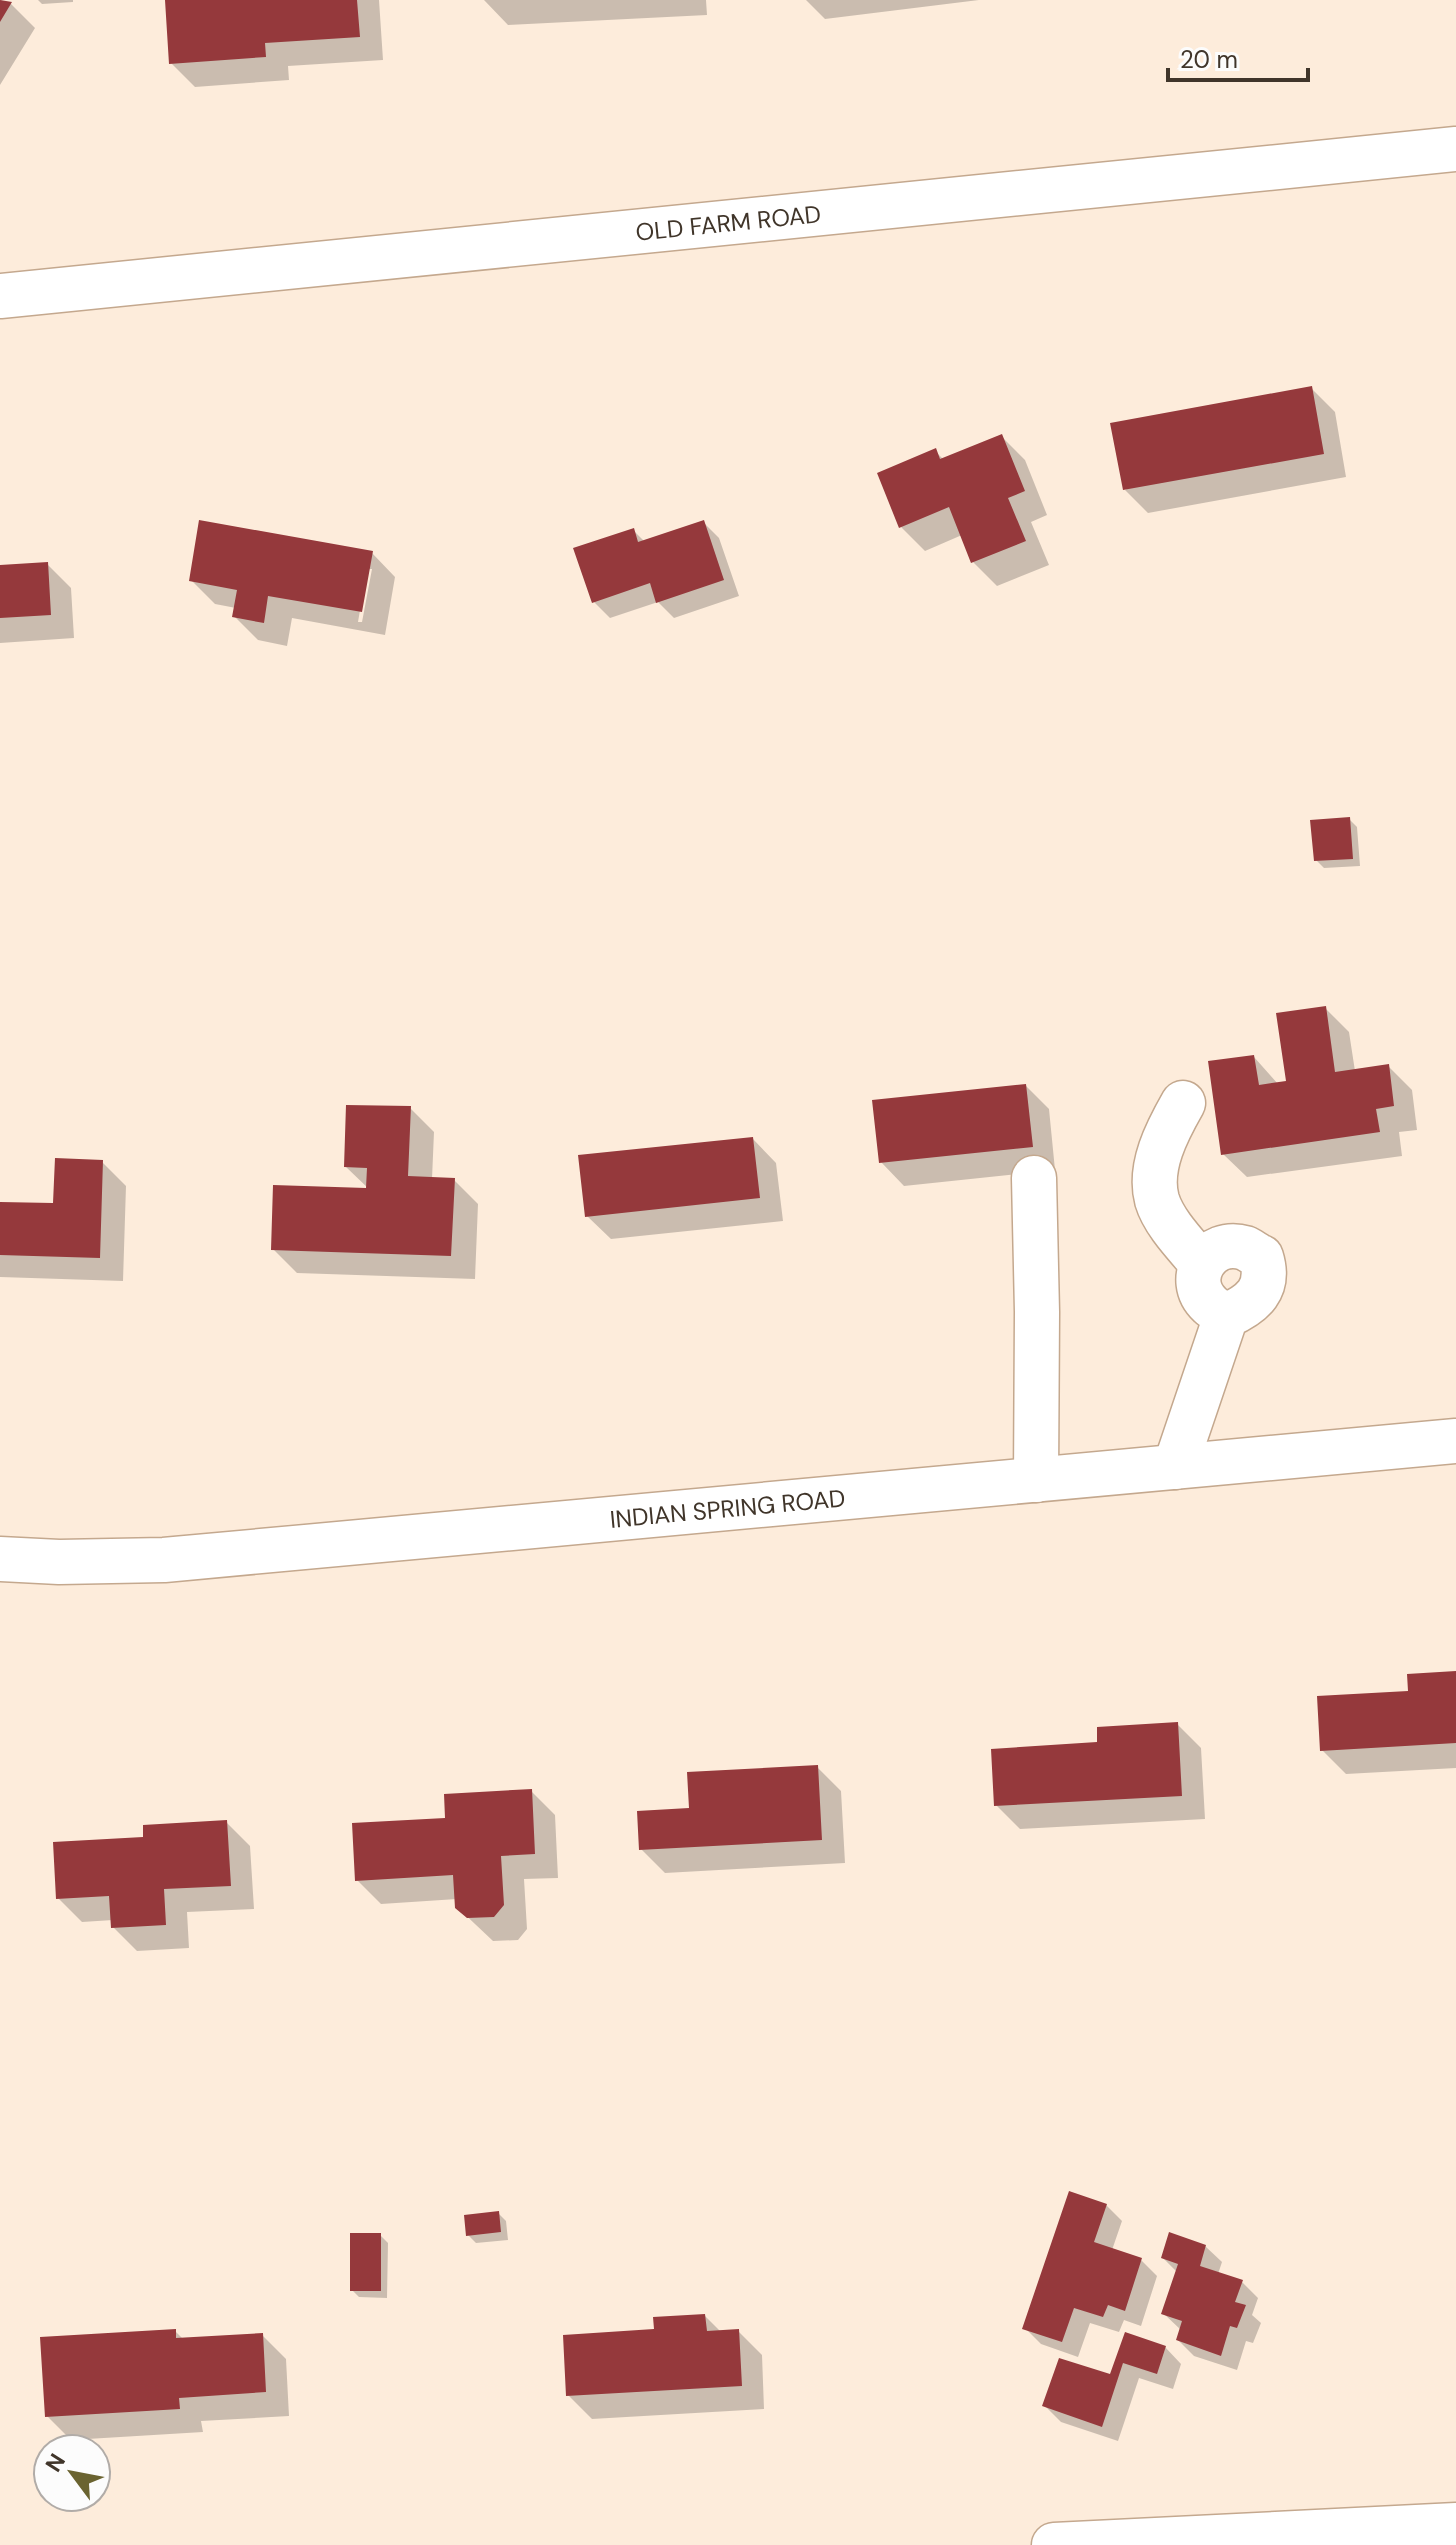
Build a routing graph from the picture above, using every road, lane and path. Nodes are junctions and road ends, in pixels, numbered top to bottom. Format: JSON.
{"nodes":[{"id":1,"x":1456,"y":149,"type":"edge"},
{"id":2,"x":0,"y":296,"type":"edge"},
{"id":3,"x":1183,"y":1103,"type":"dead end"},
{"id":4,"x":1034,"y":1178,"type":"dead end"},
{"id":5,"x":1201,"y":1263,"type":"junction"},
{"id":6,"x":1226,"y":1316,"type":"junction"},
{"id":7,"x":1456,"y":1441,"type":"edge"},
{"id":8,"x":1175,"y":1467,"type":"junction"},
{"id":9,"x":1036,"y":1480,"type":"junction"},
{"id":10,"x":0,"y":1559,"type":"edge"},
{"id":11,"x":1456,"y":2525,"type":"edge"},
{"id":12,"x":1054,"y":2545,"type":"edge"}],
"edges":[{"from":1,"to":2,"type":"street","name":"OLD FARM ROAD"},
{"from":3,"to":5,"type":"street"},
{"from":4,"to":9,"type":"street"},
{"from":5,"to":6,"type":"street"},
{"from":5,"to":6,"type":"street"},
{"from":6,"to":8,"type":"street"},
{"from":7,"to":8,"type":"street","name":"INDIAN SPRING ROAD"},
{"from":8,"to":9,"type":"street","name":"INDIAN SPRING ROAD"},
{"from":9,"to":10,"type":"street","name":"INDIAN SPRING ROAD"},
{"from":11,"to":12,"type":"street"}]}
